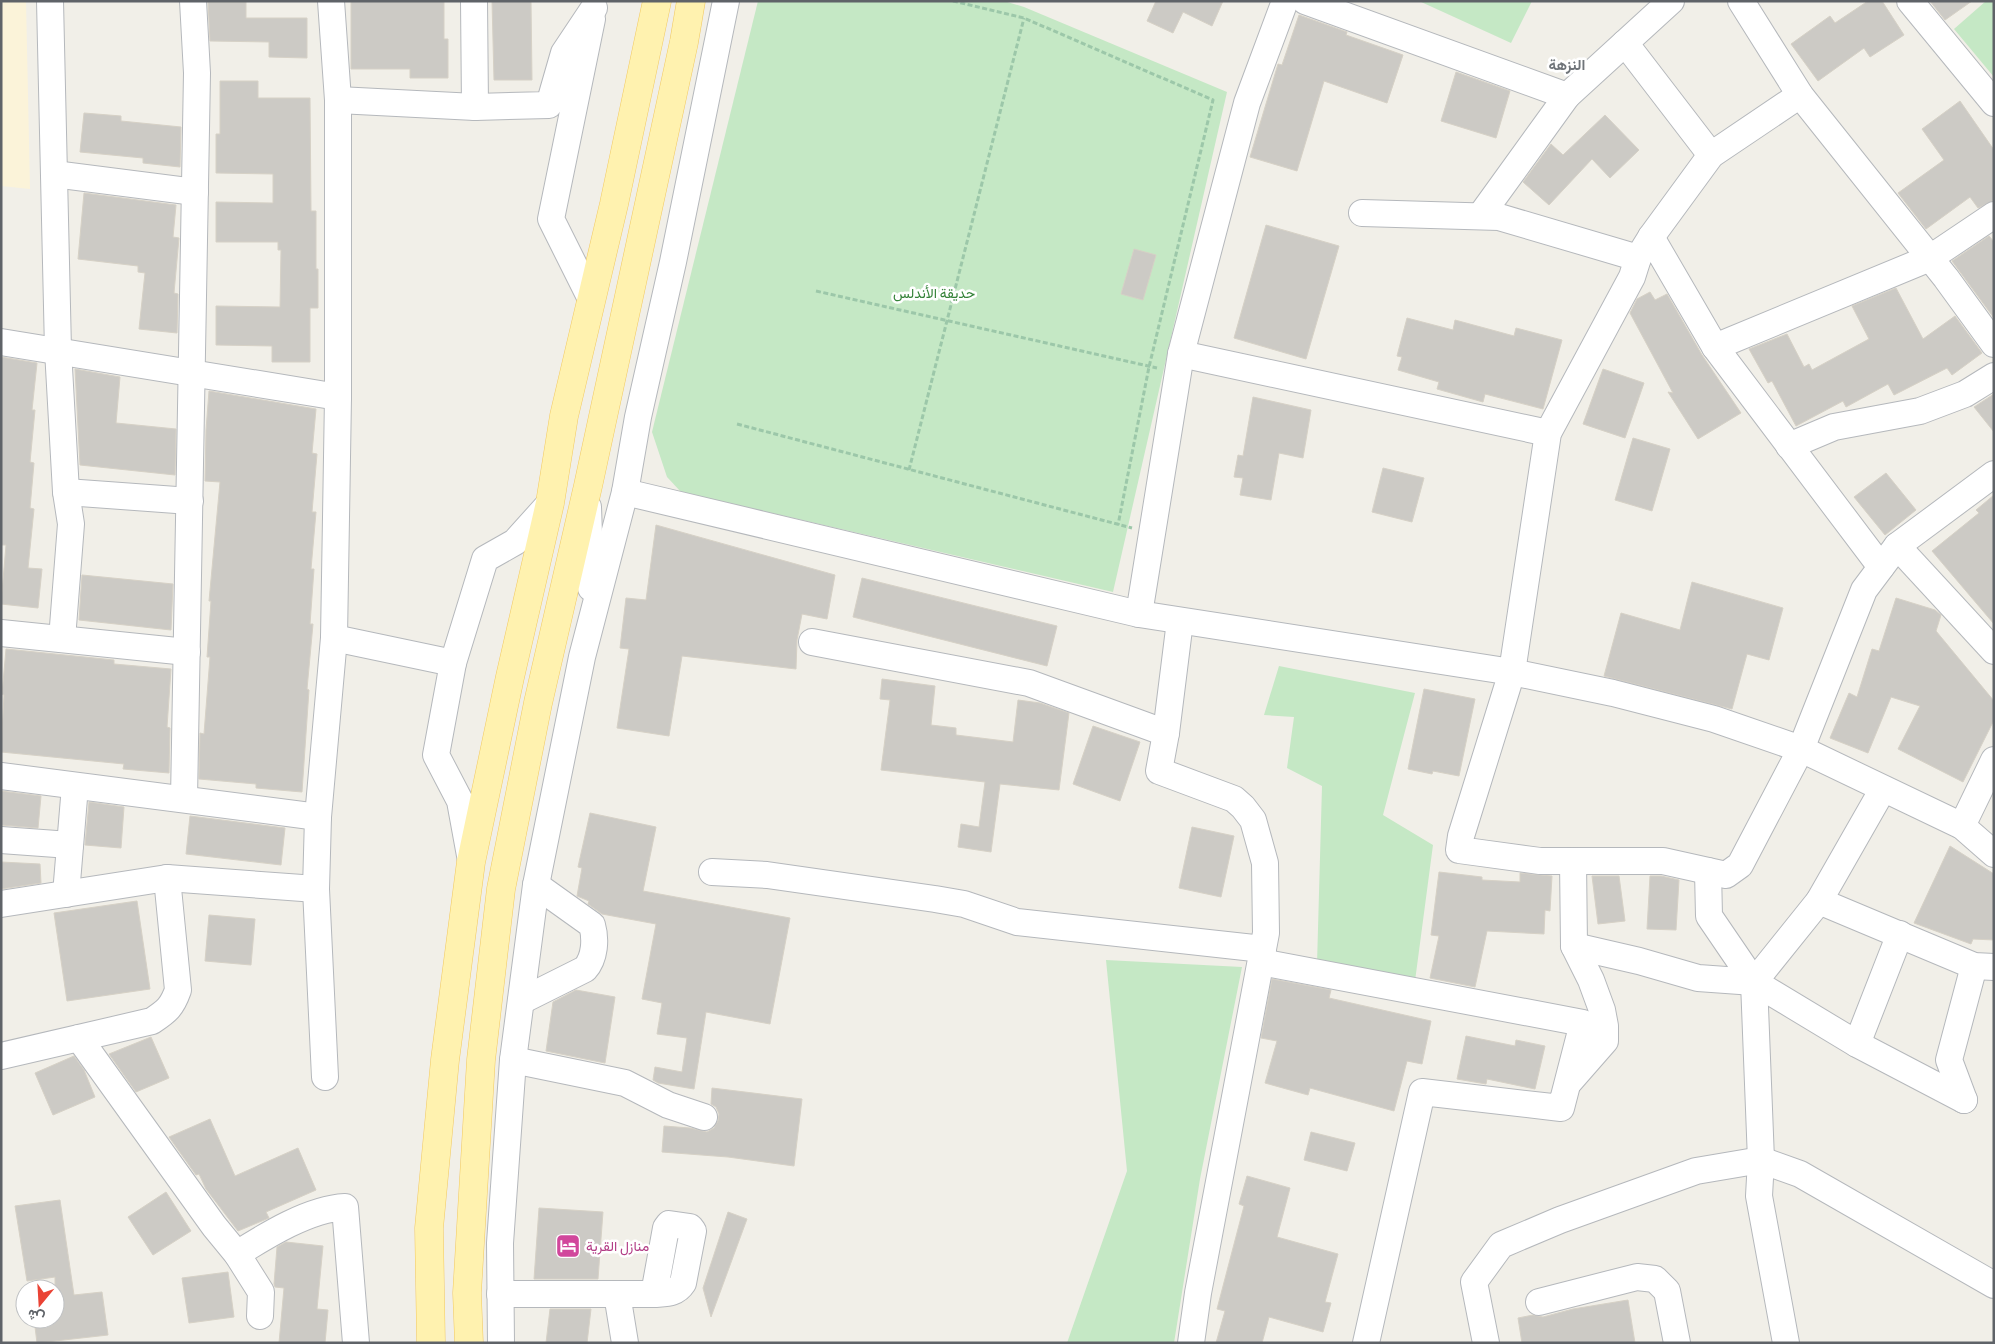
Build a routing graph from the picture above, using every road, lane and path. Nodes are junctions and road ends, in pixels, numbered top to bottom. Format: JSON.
{"nodes":[{"id":1,"x":50,"y":1,"type":"edge"},
{"id":2,"x":193,"y":1,"type":"edge"},
{"id":3,"x":331,"y":1,"type":"edge"},
{"id":4,"x":474,"y":1,"type":"edge"},
{"id":5,"x":657,"y":1,"type":"edge"},
{"id":6,"x":691,"y":1,"type":"edge"},
{"id":7,"x":726,"y":1,"type":"edge"},
{"id":8,"x":953,"y":1,"type":"edge"},
{"id":9,"x":1285,"y":1,"type":"edge"},
{"id":10,"x":1306,"y":1,"type":"edge"},
{"id":11,"x":1671,"y":1,"type":"edge"},
{"id":12,"x":1741,"y":1,"type":"edge"},
{"id":13,"x":1910,"y":1,"type":"edge"},
{"id":14,"x":595,"y":5,"type":"edge"},
{"id":15,"x":1024,"y":18,"type":"junction"},
{"id":16,"x":1626,"y":43,"type":"junction"},
{"id":17,"x":1800,"y":95,"type":"junction"},
{"id":18,"x":1567,"y":96,"type":"junction"},
{"id":19,"x":338,"y":100,"type":"junction"},
{"id":20,"x":1994,"y":102,"type":"edge"},
{"id":21,"x":475,"y":107,"type":"junction"},
{"id":22,"x":1711,"y":155,"type":"junction"},
{"id":23,"x":54,"y":174,"type":"junction"},
{"id":24,"x":195,"y":192,"type":"junction"},
{"id":25,"x":1362,"y":213,"type":"dead end"},
{"id":26,"x":1994,"y":214,"type":"edge"},
{"id":27,"x":1481,"y":215,"type":"junction"},
{"id":28,"x":1644,"y":248,"type":"junction"},
{"id":29,"x":1930,"y":258,"type":"junction"},
{"id":30,"x":816,"y":291,"type":"dead end"},
{"id":31,"x":592,"y":299,"type":"junction"},
{"id":32,"x":947,"y":321,"type":"junction"},
{"id":33,"x":1,"y":342,"type":"edge"},
{"id":34,"x":1994,"y":344,"type":"edge"},
{"id":35,"x":1715,"y":347,"type":"junction"},
{"id":36,"x":58,"y":350,"type":"junction"},
{"id":37,"x":1179,"y":364,"type":"junction"},
{"id":38,"x":1149,"y":367,"type":"junction"},
{"id":39,"x":192,"y":373,"type":"junction"},
{"id":40,"x":1994,"y":376,"type":"edge"},
{"id":41,"x":338,"y":396,"type":"junction"},
{"id":42,"x":737,"y":424,"type":"dead end"},
{"id":43,"x":1548,"y":433,"type":"junction"},
{"id":44,"x":1789,"y":446,"type":"junction"},
{"id":45,"x":909,"y":470,"type":"junction"},
{"id":46,"x":1994,"y":474,"type":"edge"},
{"id":47,"x":588,"y":486,"type":"junction"},
{"id":48,"x":66,"y":492,"type":"junction"},
{"id":49,"x":625,"y":492,"type":"junction"},
{"id":50,"x":190,"y":501,"type":"junction"},
{"id":51,"x":550,"y":503,"type":"junction"},
{"id":52,"x":1118,"y":525,"type":"junction"},
{"id":53,"x":1152,"y":532,"type":"junction"},
{"id":54,"x":1897,"y":546,"type":"junction"},
{"id":55,"x":1881,"y":567,"type":"junction"},
{"id":56,"x":1139,"y":614,"type":"junction"},
{"id":57,"x":592,"y":619,"type":"junction"},
{"id":58,"x":1180,"y":621,"type":"junction"},
{"id":59,"x":1,"y":634,"type":"edge"},
{"id":60,"x":334,"y":638,"type":"junction"},
{"id":61,"x":62,"y":639,"type":"junction"},
{"id":62,"x":812,"y":642,"type":"dead end"},
{"id":63,"x":1994,"y":651,"type":"edge"},
{"id":64,"x":187,"y":652,"type":"junction"},
{"id":65,"x":453,"y":664,"type":"junction"},
{"id":66,"x":1512,"y":672,"type":"junction"},
{"id":67,"x":1166,"y":733,"type":"junction"},
{"id":68,"x":1801,"y":749,"type":"junction"},
{"id":69,"x":1994,"y":760,"type":"edge"},
{"id":70,"x":1,"y":776,"type":"edge"},
{"id":71,"x":75,"y":786,"type":"junction"},
{"id":72,"x":1883,"y":789,"type":"junction"},
{"id":73,"x":184,"y":799,"type":"junction"},
{"id":74,"x":318,"y":817,"type":"junction"},
{"id":75,"x":1962,"y":826,"type":"junction"},
{"id":76,"x":1,"y":840,"type":"edge"},
{"id":77,"x":70,"y":845,"type":"junction"},
{"id":78,"x":1994,"y":854,"type":"edge"},
{"id":79,"x":1574,"y":861,"type":"junction"},
{"id":80,"x":471,"y":862,"type":"junction"},
{"id":81,"x":1708,"y":871,"type":"junction"},
{"id":82,"x":712,"y":872,"type":"dead end"},
{"id":83,"x":167,"y":878,"type":"junction"},
{"id":84,"x":536,"y":885,"type":"junction"},
{"id":85,"x":316,"y":889,"type":"junction"},
{"id":86,"x":66,"y":894,"type":"junction"},
{"id":87,"x":1819,"y":901,"type":"junction"},
{"id":88,"x":1,"y":904,"type":"edge"},
{"id":89,"x":1900,"y":934,"type":"junction"},
{"id":90,"x":1574,"y":946,"type":"junction"},
{"id":91,"x":1262,"y":956,"type":"junction"},
{"id":92,"x":1984,"y":966,"type":"edge"},
{"id":93,"x":1754,"y":982,"type":"junction"},
{"id":94,"x":522,"y":1001,"type":"junction"},
{"id":95,"x":79,"y":1038,"type":"junction"},
{"id":96,"x":1856,"y":1044,"type":"junction"},
{"id":97,"x":1,"y":1056,"type":"edge"},
{"id":98,"x":514,"y":1060,"type":"junction"},
{"id":99,"x":325,"y":1077,"type":"dead end"},
{"id":100,"x":1567,"y":1084,"type":"junction"},
{"id":101,"x":704,"y":1117,"type":"dead end"},
{"id":102,"x":1762,"y":1160,"type":"junction"},
{"id":103,"x":237,"y":1254,"type":"junction"},
{"id":104,"x":1994,"y":1284,"type":"edge"},
{"id":105,"x":500,"y":1294,"type":"junction"},
{"id":106,"x":617,"y":1294,"type":"junction"},
{"id":107,"x":654,"y":1294,"type":"dead end"},
{"id":108,"x":1539,"y":1302,"type":"dead end"},
{"id":109,"x":260,"y":1316,"type":"dead end"},
{"id":110,"x":356,"y":1343,"type":"edge"},
{"id":111,"x":431,"y":1343,"type":"edge"},
{"id":112,"x":469,"y":1343,"type":"edge"},
{"id":113,"x":501,"y":1343,"type":"edge"},
{"id":114,"x":625,"y":1343,"type":"edge"},
{"id":115,"x":1191,"y":1343,"type":"edge"},
{"id":116,"x":1366,"y":1343,"type":"edge"},
{"id":117,"x":1486,"y":1343,"type":"edge"},
{"id":118,"x":1677,"y":1343,"type":"edge"},
{"id":119,"x":1786,"y":1343,"type":"edge"}],
"edges":[{"from":1,"to":23,"type":"street"},
{"from":2,"to":24,"type":"street"},
{"from":3,"to":19,"type":"street"},
{"from":4,"to":21,"type":"street"},
{"from":5,"to":31,"type":"main road"},
{"from":6,"to":47,"type":"main road"},
{"from":7,"to":49,"type":"street"},
{"from":8,"to":15,"type":"path"},
{"from":9,"to":37,"type":"street"},
{"from":10,"to":18,"type":"street"},
{"from":11,"to":16,"type":"street"},
{"from":12,"to":17,"type":"street"},
{"from":13,"to":20,"type":"street"},
{"from":14,"to":21,"type":"street"},
{"from":14,"to":31,"type":"street"},
{"from":15,"to":32,"type":"path"},
{"from":15,"to":38,"type":"path"},
{"from":16,"to":18,"type":"street"},
{"from":16,"to":22,"type":"street"},
{"from":17,"to":22,"type":"street"},
{"from":17,"to":29,"type":"street"},
{"from":18,"to":27,"type":"street"},
{"from":19,"to":21,"type":"street"},
{"from":19,"to":41,"type":"street"},
{"from":22,"to":28,"type":"street"},
{"from":23,"to":24,"type":"street"},
{"from":23,"to":36,"type":"street"},
{"from":24,"to":39,"type":"street"},
{"from":25,"to":27,"type":"street"},
{"from":26,"to":29,"type":"street"},
{"from":27,"to":28,"type":"street"},
{"from":28,"to":35,"type":"street"},
{"from":28,"to":43,"type":"street"},
{"from":29,"to":34,"type":"street"},
{"from":29,"to":35,"type":"street"},
{"from":30,"to":32,"type":"path"},
{"from":31,"to":51,"type":"main road"},
{"from":32,"to":38,"type":"path"},
{"from":32,"to":45,"type":"path"},
{"from":33,"to":36,"type":"street"},
{"from":35,"to":44,"type":"street"},
{"from":36,"to":39,"type":"street"},
{"from":36,"to":48,"type":"street"},
{"from":37,"to":38,"type":"path"},
{"from":37,"to":43,"type":"street"},
{"from":37,"to":53,"type":"street"},
{"from":38,"to":52,"type":"path"},
{"from":39,"to":41,"type":"street"},
{"from":39,"to":50,"type":"street"},
{"from":40,"to":44,"type":"street"},
{"from":41,"to":60,"type":"street"},
{"from":42,"to":45,"type":"path"},
{"from":43,"to":66,"type":"street"},
{"from":44,"to":55,"type":"street"},
{"from":45,"to":52,"type":"path"},
{"from":46,"to":54,"type":"street"},
{"from":47,"to":57,"type":"street"},
{"from":47,"to":112,"type":"main road"},
{"from":48,"to":50,"type":"street"},
{"from":48,"to":61,"type":"street"},
{"from":49,"to":56,"type":"street"},
{"from":49,"to":57,"type":"street"},
{"from":50,"to":64,"type":"street"},
{"from":51,"to":65,"type":"street"},
{"from":51,"to":80,"type":"main road"},
{"from":52,"to":53,"type":"path"},
{"from":53,"to":56,"type":"street"},
{"from":54,"to":55,"type":"street"},
{"from":54,"to":63,"type":"street"},
{"from":55,"to":68,"type":"street"},
{"from":56,"to":58,"type":"street"},
{"from":57,"to":84,"type":"street"},
{"from":58,"to":66,"type":"street"},
{"from":58,"to":67,"type":"street"},
{"from":59,"to":61,"type":"street"},
{"from":60,"to":65,"type":"street"},
{"from":60,"to":74,"type":"street"},
{"from":61,"to":64,"type":"street"},
{"from":62,"to":67,"type":"street"},
{"from":64,"to":73,"type":"street"},
{"from":65,"to":80,"type":"street"},
{"from":66,"to":68,"type":"street"},
{"from":66,"to":79,"type":"street"},
{"from":67,"to":91,"type":"street"},
{"from":68,"to":72,"type":"street"},
{"from":68,"to":81,"type":"street"},
{"from":69,"to":75,"type":"street"},
{"from":70,"to":71,"type":"street"},
{"from":71,"to":73,"type":"street"},
{"from":71,"to":77,"type":"street"},
{"from":72,"to":75,"type":"street"},
{"from":72,"to":87,"type":"street"},
{"from":73,"to":74,"type":"street"},
{"from":74,"to":85,"type":"street"},
{"from":75,"to":78,"type":"street"},
{"from":76,"to":77,"type":"street"},
{"from":77,"to":86,"type":"street"},
{"from":79,"to":81,"type":"street"},
{"from":79,"to":90,"type":"street"},
{"from":80,"to":111,"type":"main road"},
{"from":81,"to":93,"type":"street"},
{"from":82,"to":91,"type":"street"},
{"from":83,"to":85,"type":"street"},
{"from":83,"to":86,"type":"street"},
{"from":83,"to":95,"type":"street"},
{"from":84,"to":94,"type":"street"},
{"from":84,"to":94,"type":"street"},
{"from":85,"to":99,"type":"street"},
{"from":86,"to":88,"type":"street"},
{"from":87,"to":89,"type":"street"},
{"from":87,"to":93,"type":"street"},
{"from":89,"to":92,"type":"street"},
{"from":89,"to":96,"type":"street"},
{"from":90,"to":93,"type":"street"},
{"from":90,"to":100,"type":"street"},
{"from":91,"to":100,"type":"street"},
{"from":91,"to":115,"type":"street"},
{"from":92,"to":96,"type":"street"},
{"from":93,"to":96,"type":"street"},
{"from":93,"to":102,"type":"street"},
{"from":94,"to":98,"type":"street"},
{"from":95,"to":97,"type":"street"},
{"from":95,"to":103,"type":"street"},
{"from":98,"to":101,"type":"street"},
{"from":98,"to":105,"type":"street"},
{"from":100,"to":116,"type":"street"},
{"from":102,"to":104,"type":"street"},
{"from":102,"to":117,"type":"street"},
{"from":102,"to":119,"type":"street"},
{"from":103,"to":109,"type":"street"},
{"from":103,"to":110,"type":"street"},
{"from":105,"to":106,"type":"street"},
{"from":105,"to":113,"type":"street"},
{"from":106,"to":107,"type":"street"},
{"from":106,"to":114,"type":"street"},
{"from":108,"to":118,"type":"street"}]}
